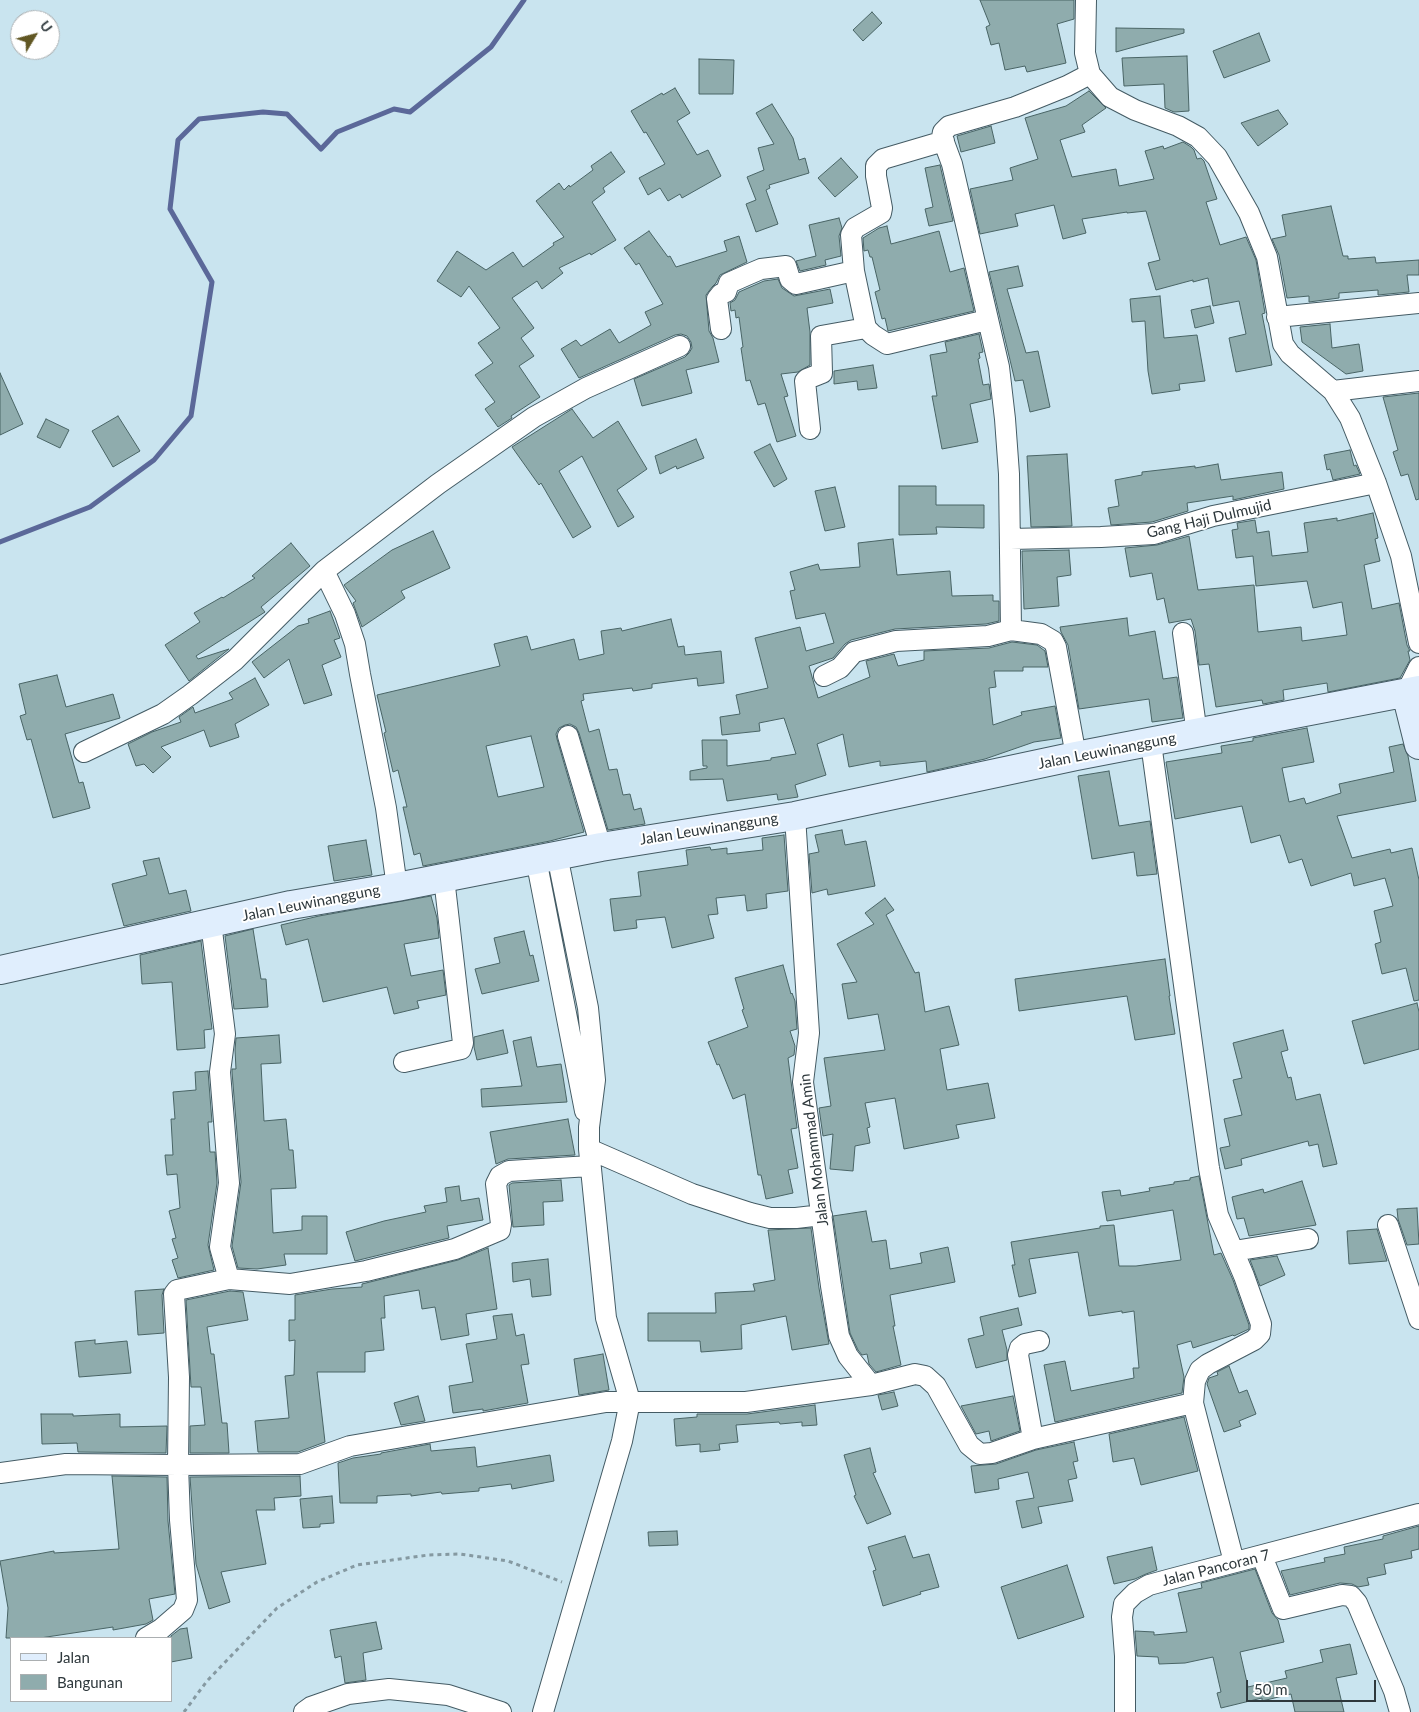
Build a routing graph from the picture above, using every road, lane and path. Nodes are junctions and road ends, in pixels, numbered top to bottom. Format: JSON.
{"nodes":[{"id":1,"x":1086,"y":0,"type":"edge"},
{"id":2,"x":1090,"y":74,"type":"junction"},
{"id":3,"x":944,"y":141,"type":"junction"},
{"id":4,"x":854,"y":271,"type":"junction"},
{"id":5,"x":1419,"y":303,"type":"edge"},
{"id":6,"x":1277,"y":317,"type":"junction"},
{"id":7,"x":987,"y":320,"type":"junction"},
{"id":8,"x":866,"y":328,"type":"junction"},
{"id":9,"x":721,"y":329,"type":"dead end"},
{"id":10,"x":680,"y":346,"type":"dead end"},
{"id":11,"x":1419,"y":381,"type":"edge"},
{"id":12,"x":1333,"y":391,"type":"junction"},
{"id":13,"x":810,"y":429,"type":"dead end"},
{"id":14,"x":1376,"y":483,"type":"junction"},
{"id":15,"x":1010,"y":539,"type":"junction"},
{"id":16,"x":324,"y":571,"type":"junction"},
{"id":17,"x":1011,"y":630,"type":"junction"},
{"id":18,"x":1183,"y":633,"type":"dead end"},
{"id":19,"x":1419,"y":643,"type":"edge"},
{"id":20,"x":1419,"y":667,"type":"edge"},
{"id":21,"x":824,"y":676,"type":"dead end"},
{"id":22,"x":1413,"y":691,"type":"edge"},
{"id":23,"x":1197,"y":734,"type":"junction"},
{"id":24,"x":568,"y":736,"type":"dead end"},
{"id":25,"x":1151,"y":743,"type":"junction"},
{"id":26,"x":1419,"y":745,"type":"edge"},
{"id":27,"x":84,"y":752,"type":"dead end"},
{"id":28,"x":1076,"y":756,"type":"junction"},
{"id":29,"x":795,"y":816,"type":"junction"},
{"id":30,"x":601,"y":847,"type":"junction"},
{"id":31,"x":546,"y":857,"type":"junction"},
{"id":32,"x":444,"y":878,"type":"junction"},
{"id":33,"x":397,"y":887,"type":"junction"},
{"id":34,"x":211,"y":923,"type":"junction"},
{"id":35,"x":0,"y":970,"type":"edge"},
{"id":36,"x":404,"y":1062,"type":"dead end"},
{"id":37,"x":590,"y":1157,"type":"junction"},
{"id":38,"x":822,"y":1216,"type":"junction"},
{"id":39,"x":1388,"y":1224,"type":"dead end"},
{"id":40,"x":1308,"y":1240,"type":"dead end"},
{"id":41,"x":1234,"y":1251,"type":"junction"},
{"id":42,"x":229,"y":1279,"type":"junction"},
{"id":43,"x":1419,"y":1319,"type":"edge"},
{"id":44,"x":1039,"y":1341,"type":"dead end"},
{"id":45,"x":871,"y":1385,"type":"junction"},
{"id":46,"x":630,"y":1401,"type":"junction"},
{"id":47,"x":1193,"y":1403,"type":"junction"},
{"id":48,"x":1034,"y":1440,"type":"junction"},
{"id":49,"x":178,"y":1465,"type":"junction"},
{"id":50,"x":0,"y":1473,"type":"edge"},
{"id":51,"x":1419,"y":1514,"type":"edge"},
{"id":52,"x":1262,"y":1556,"type":"junction"},
{"id":53,"x":1234,"y":1562,"type":"junction"},
{"id":54,"x":579,"y":1589,"type":"junction"},
{"id":55,"x":148,"y":1637,"type":"edge"},
{"id":56,"x":184,"y":1712,"type":"edge"},
{"id":57,"x":304,"y":1712,"type":"edge"},
{"id":58,"x":501,"y":1712,"type":"edge"},
{"id":59,"x":543,"y":1712,"type":"edge"},
{"id":60,"x":1125,"y":1712,"type":"edge"},
{"id":61,"x":1400,"y":1712,"type":"edge"}],
"edges":[{"from":1,"to":2,"type":"street"},
{"from":2,"to":3,"type":"street"},
{"from":2,"to":6,"type":"street"},
{"from":3,"to":4,"type":"street"},
{"from":3,"to":7,"type":"street"},
{"from":4,"to":8,"type":"street"},
{"from":4,"to":9,"type":"street"},
{"from":5,"to":6,"type":"street"},
{"from":6,"to":12,"type":"street"},
{"from":7,"to":8,"type":"street"},
{"from":7,"to":15,"type":"street"},
{"from":8,"to":13,"type":"street"},
{"from":10,"to":16,"type":"street"},
{"from":11,"to":12,"type":"street"},
{"from":12,"to":14,"type":"street"},
{"from":14,"to":15,"type":"street","name":"Gang Haji Dulmujid"},
{"from":14,"to":19,"type":"street"},
{"from":15,"to":17,"type":"street"},
{"from":16,"to":27,"type":"street"},
{"from":16,"to":33,"type":"street"},
{"from":17,"to":21,"type":"street"},
{"from":17,"to":28,"type":"street"},
{"from":18,"to":23,"type":"street"},
{"from":20,"to":22,"type":"street"},
{"from":22,"to":23,"type":"main road","name":"Jalan Leuwinanggung"},
{"from":22,"to":26,"type":"main road"},
{"from":23,"to":25,"type":"main road","name":"Jalan Leuwinanggung"},
{"from":24,"to":30,"type":"street"},
{"from":25,"to":28,"type":"main road","name":"Jalan Leuwinanggung"},
{"from":25,"to":41,"type":"street"},
{"from":28,"to":29,"type":"main road","name":"Jalan Leuwinanggung"},
{"from":29,"to":30,"type":"main road","name":"Jalan Leuwinanggung"},
{"from":29,"to":38,"type":"street","name":"Jalan Mohammad Amin"},
{"from":30,"to":31,"type":"main road","name":"Jalan Leuwinanggung"},
{"from":31,"to":32,"type":"main road","name":"Jalan Leuwinanggung"},
{"from":31,"to":37,"type":"street"},
{"from":32,"to":33,"type":"main road","name":"Jalan Leuwinanggung"},
{"from":32,"to":36,"type":"street"},
{"from":33,"to":34,"type":"main road","name":"Jalan Leuwinanggung"},
{"from":34,"to":35,"type":"main road","name":"Jalan Leuwinanggung"},
{"from":34,"to":42,"type":"street"},
{"from":37,"to":38,"type":"street"},
{"from":37,"to":42,"type":"street"},
{"from":37,"to":46,"type":"street"},
{"from":38,"to":45,"type":"street","name":"Jalan Mohammad Amin"},
{"from":39,"to":43,"type":"street"},
{"from":40,"to":41,"type":"street"},
{"from":41,"to":47,"type":"street"},
{"from":42,"to":49,"type":"street"},
{"from":44,"to":48,"type":"street"},
{"from":45,"to":46,"type":"street"},
{"from":45,"to":48,"type":"street"},
{"from":46,"to":49,"type":"street"},
{"from":46,"to":54,"type":"street"},
{"from":47,"to":48,"type":"street"},
{"from":47,"to":53,"type":"street"},
{"from":49,"to":50,"type":"street"},
{"from":49,"to":55,"type":"street"},
{"from":51,"to":52,"type":"street","name":"Jalan Pancoran 7"},
{"from":52,"to":53,"type":"street","name":"Jalan Pancoran 7"},
{"from":52,"to":61,"type":"street"},
{"from":53,"to":60,"type":"street","name":"Jalan Pancoran 7"},
{"from":54,"to":56,"type":"path"},
{"from":54,"to":59,"type":"street"},
{"from":57,"to":58,"type":"street"}]}
